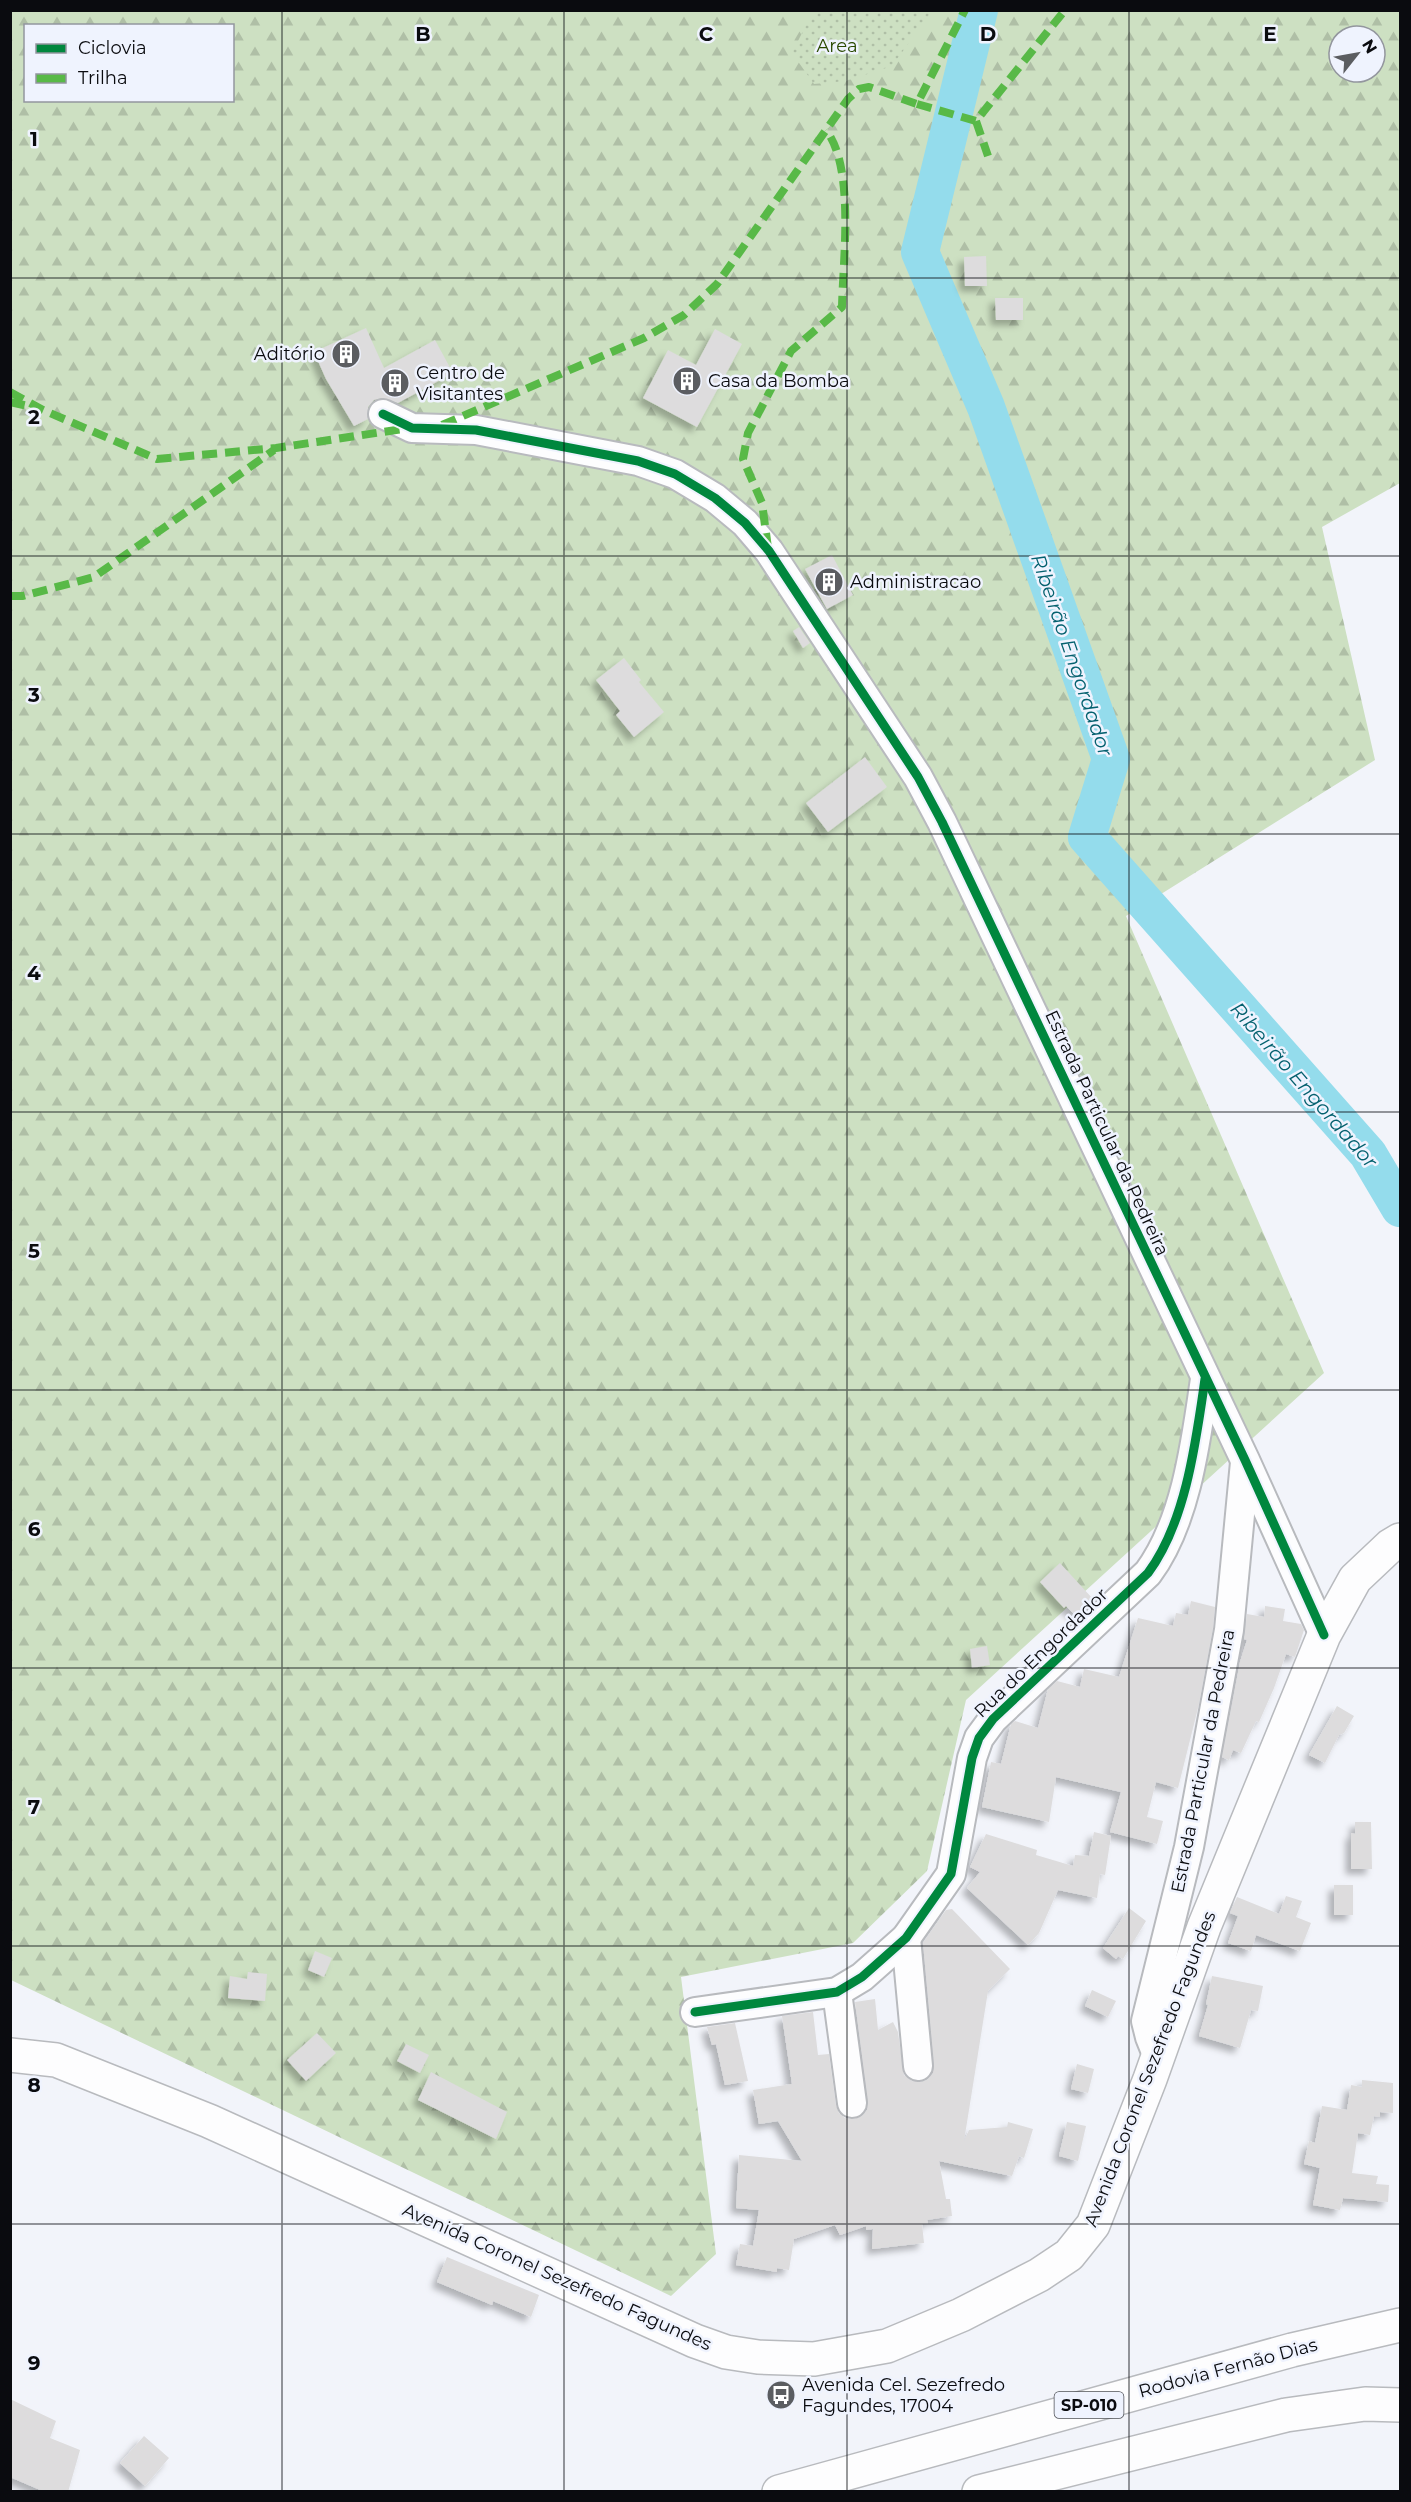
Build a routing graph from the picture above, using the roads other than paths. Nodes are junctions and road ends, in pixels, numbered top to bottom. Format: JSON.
{"nodes":[{"id":1,"x":383,"y":414,"type":"dead end"},
{"id":2,"x":1205,"y":1379,"type":"junction"},
{"id":3,"x":1245,"y":1460,"type":"junction"},
{"id":4,"x":1401,"y":1540,"type":"edge"},
{"id":5,"x":1324,"y":1635,"type":"junction"},
{"id":6,"x":906,"y":1938,"type":"junction"},
{"id":7,"x":837,"y":1992,"type":"junction"},
{"id":8,"x":695,"y":2012,"type":"dead end"},
{"id":9,"x":10,"y":2055,"type":"edge"},
{"id":10,"x":1158,"y":2057,"type":"junction"},
{"id":11,"x":918,"y":2066,"type":"dead end"},
{"id":12,"x":852,"y":2103,"type":"dead end"},
{"id":13,"x":1401,"y":2325,"type":"edge"},
{"id":14,"x":1401,"y":2405,"type":"edge"},
{"id":15,"x":779,"y":2492,"type":"edge"},
{"id":16,"x":979,"y":2492,"type":"edge"}],
"edges":[{"from":1,"to":2,"type":"street","name":"Estrada Particular da Pedreira"},
{"from":2,"to":3,"type":"street","name":"Estrada Particular da Pedreira"},
{"from":2,"to":6,"type":"street","name":"Rua do Engordador"},
{"from":3,"to":5,"type":"street","name":"Estrada Particular da Pedreira"},
{"from":3,"to":10,"type":"street","name":"Estrada Particular da Pedreira"},
{"from":4,"to":5,"type":"main road","name":"Avenida Coronel Sezefredo Fagundes"},
{"from":5,"to":10,"type":"main road","name":"Avenida Coronel Sezefredo Fagundes"},
{"from":6,"to":7,"type":"street","name":"Rua do Engordador"},
{"from":6,"to":11,"type":"street"},
{"from":7,"to":8,"type":"street","name":"Rua do Engordador"},
{"from":7,"to":12,"type":"street"},
{"from":9,"to":10,"type":"main road","name":"Avenida Coronel Sezefredo Fagundes"},
{"from":13,"to":15,"type":"main road","name":"Rodovia Fernão Dias","number":"SP-010"},
{"from":14,"to":16,"type":"main road"}]}
